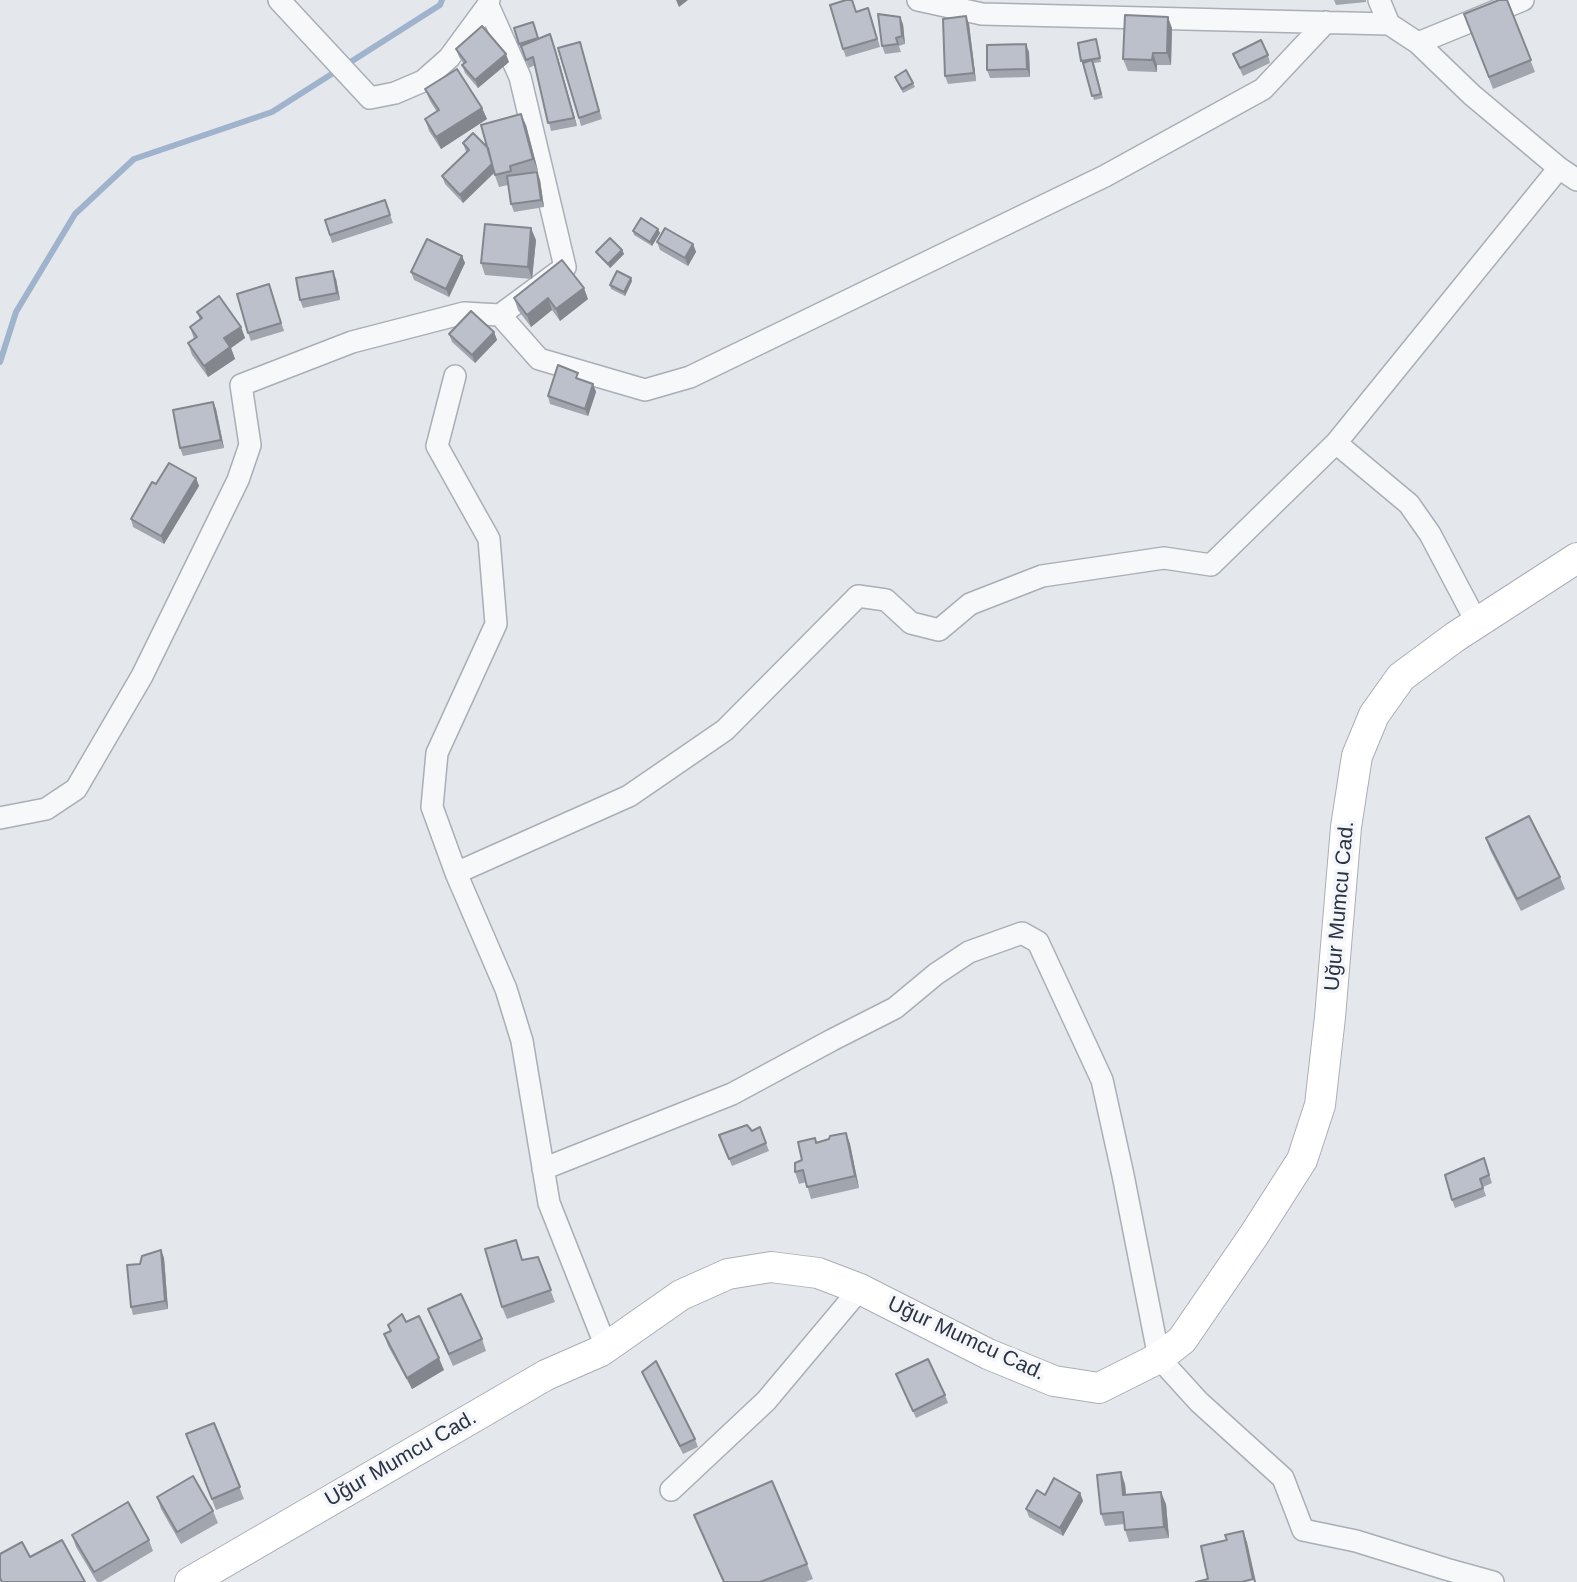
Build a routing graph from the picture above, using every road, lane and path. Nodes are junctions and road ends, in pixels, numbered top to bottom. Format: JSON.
{"nodes":[{"id":1,"x":279,"y":0,"type":"edge"},
{"id":2,"x":918,"y":0,"type":"edge"},
{"id":3,"x":1379,"y":0,"type":"edge"},
{"id":4,"x":1523,"y":0,"type":"edge"},
{"id":5,"x":488,"y":2,"type":"edge"},
{"id":6,"x":1326,"y":22,"type":"junction"},
{"id":7,"x":1389,"y":24,"type":"junction"},
{"id":8,"x":1418,"y":43,"type":"junction"},
{"id":9,"x":1568,"y":174,"type":"edge"},
{"id":10,"x":500,"y":315,"type":"junction"},
{"id":11,"x":455,"y":376,"type":"dead end"},
{"id":12,"x":1336,"y":443,"type":"junction"},
{"id":13,"x":1577,"y":558,"type":"edge"},
{"id":14,"x":1477,"y":623,"type":"junction"},
{"id":15,"x":0,"y":818,"type":"edge"},
{"id":16,"x":456,"y":873,"type":"junction"},
{"id":17,"x":543,"y":1169,"type":"junction"},
{"id":18,"x":860,"y":1289,"type":"junction"},
{"id":19,"x":606,"y":1347,"type":"junction"},
{"id":20,"x":1159,"y":1358,"type":"junction"},
{"id":21,"x":671,"y":1490,"type":"dead end"},
{"id":22,"x":190,"y":1582,"type":"edge"},
{"id":23,"x":1493,"y":1582,"type":"edge"}],
"edges":[{"from":1,"to":5,"type":"street"},
{"from":2,"to":6,"type":"street"},
{"from":3,"to":7,"type":"street"},
{"from":4,"to":8,"type":"street"},
{"from":5,"to":10,"type":"street"},
{"from":6,"to":7,"type":"street"},
{"from":6,"to":10,"type":"street"},
{"from":7,"to":8,"type":"street"},
{"from":8,"to":9,"type":"street"},
{"from":9,"to":12,"type":"street"},
{"from":10,"to":15,"type":"street"},
{"from":11,"to":16,"type":"street"},
{"from":12,"to":14,"type":"street"},
{"from":12,"to":16,"type":"street"},
{"from":13,"to":14,"type":"street","name":"Uğur Mumcu Cad."},
{"from":14,"to":20,"type":"street","name":"Uğur Mumcu Cad."},
{"from":16,"to":17,"type":"street"},
{"from":17,"to":19,"type":"street"},
{"from":17,"to":20,"type":"street"},
{"from":18,"to":19,"type":"street","name":"Uğur Mumcu Cad."},
{"from":18,"to":20,"type":"street","name":"Uğur Mumcu Cad."},
{"from":18,"to":21,"type":"street"},
{"from":19,"to":22,"type":"street","name":"Uğur Mumcu Cad."},
{"from":20,"to":23,"type":"street"}]}
